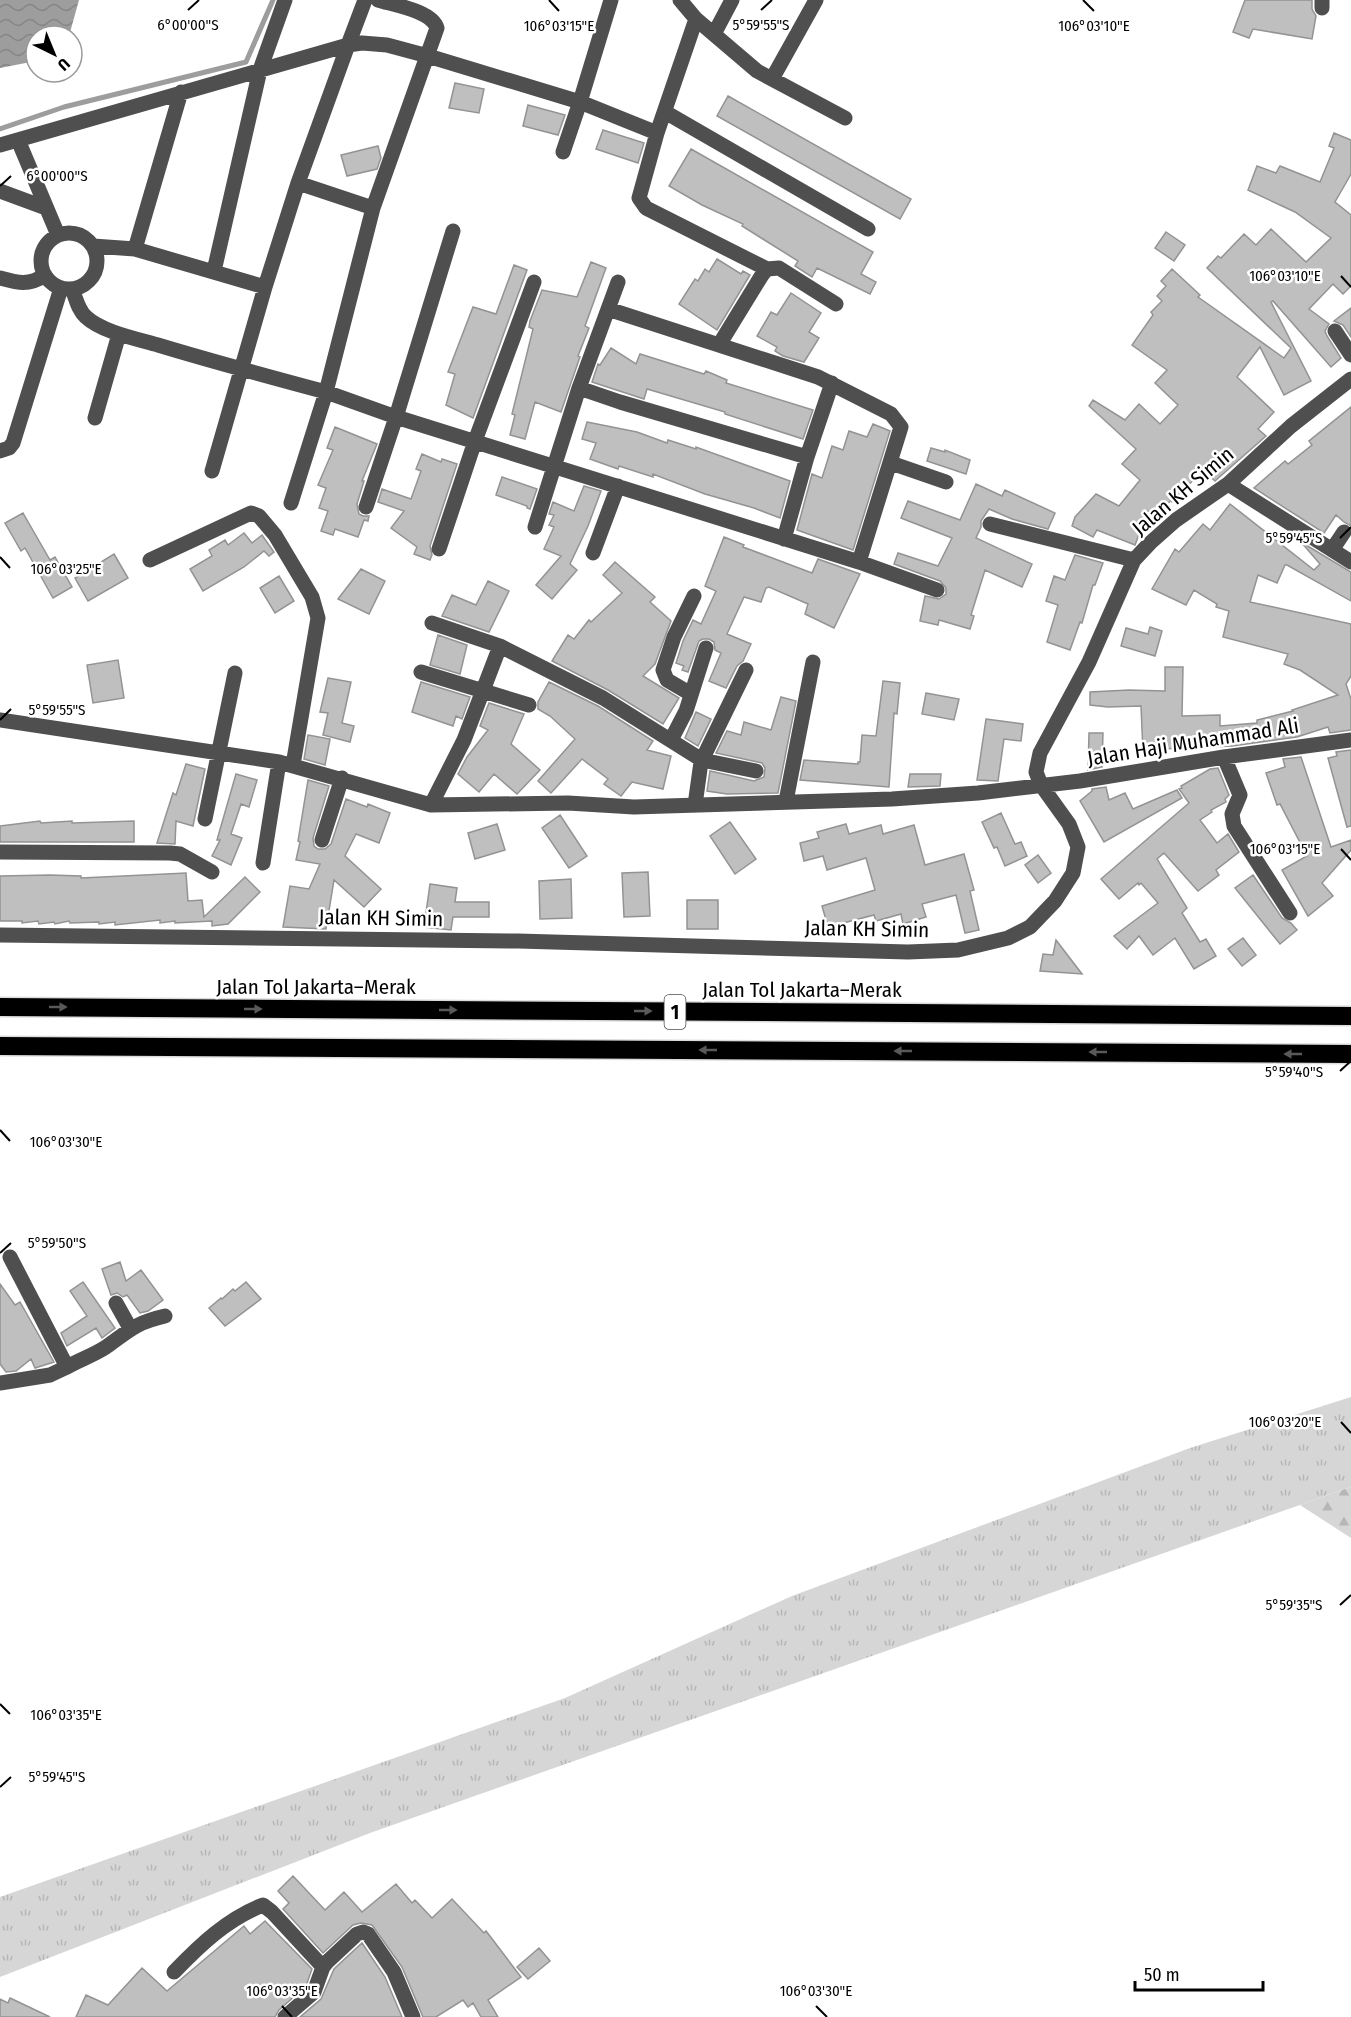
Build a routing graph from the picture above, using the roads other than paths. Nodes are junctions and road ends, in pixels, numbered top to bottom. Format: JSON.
{"nodes":[{"id":1,"x":285,"y":0,"type":"edge"},
{"id":2,"x":365,"y":0,"type":"edge"},
{"id":3,"x":378,"y":0,"type":"edge"},
{"id":4,"x":611,"y":0,"type":"edge"},
{"id":5,"x":680,"y":0,"type":"edge"},
{"id":6,"x":732,"y":0,"type":"edge"},
{"id":7,"x":816,"y":0,"type":"edge"},
{"id":8,"x":696,"y":19,"type":"junction"},
{"id":9,"x":714,"y":34,"type":"junction"},
{"id":10,"x":348,"y":45,"type":"junction"},
{"id":11,"x":428,"y":56,"type":"junction"},
{"id":12,"x":260,"y":70,"type":"junction"},
{"id":13,"x":772,"y":79,"type":"junction"},
{"id":14,"x":181,"y":92,"type":"junction"},
{"id":15,"x":580,"y":102,"type":"junction"},
{"id":16,"x":665,"y":112,"type":"junction"},
{"id":17,"x":845,"y":118,"type":"dead end"},
{"id":18,"x":657,"y":134,"type":"junction"},
{"id":19,"x":18,"y":140,"type":"junction"},
{"id":20,"x":0,"y":145,"type":"edge"},
{"id":21,"x":563,"y":152,"type":"dead end"},
{"id":22,"x":298,"y":183,"type":"junction"},
{"id":23,"x":0,"y":191,"type":"edge"},
{"id":24,"x":46,"y":208,"type":"junction"},
{"id":25,"x":373,"y":208,"type":"junction"},
{"id":26,"x":868,"y":229,"type":"dead end"},
{"id":27,"x":453,"y":231,"type":"dead end"},
{"id":28,"x":58,"y":235,"type":"junction"},
{"id":29,"x":93,"y":246,"type":"junction"},
{"id":30,"x":135,"y":249,"type":"junction"},
{"id":31,"x":767,"y":269,"type":"junction"},
{"id":32,"x":214,"y":271,"type":"junction"},
{"id":33,"x":45,"y":275,"type":"junction"},
{"id":34,"x":0,"y":278,"type":"edge"},
{"id":35,"x":534,"y":282,"type":"dead end"},
{"id":36,"x":618,"y":282,"type":"dead end"},
{"id":37,"x":265,"y":287,"type":"junction"},
{"id":38,"x":67,"y":289,"type":"junction"},
{"id":39,"x":836,"y":304,"type":"dead end"},
{"id":40,"x":608,"y":309,"type":"junction"},
{"id":41,"x":1335,"y":331,"type":"dead end"},
{"id":42,"x":120,"y":334,"type":"junction"},
{"id":43,"x":719,"y":345,"type":"junction"},
{"id":44,"x":1351,"y":355,"type":"edge"},
{"id":45,"x":242,"y":370,"type":"junction"},
{"id":46,"x":1351,"y":379,"type":"edge"},
{"id":47,"x":832,"y":383,"type":"junction"},
{"id":48,"x":579,"y":388,"type":"junction"},
{"id":49,"x":326,"y":392,"type":"junction"},
{"id":50,"x":396,"y":417,"type":"junction"},
{"id":51,"x":95,"y":418,"type":"dead end"},
{"id":52,"x":475,"y":441,"type":"junction"},
{"id":53,"x":0,"y":451,"type":"edge"},
{"id":54,"x":807,"y":457,"type":"junction"},
{"id":55,"x":891,"y":463,"type":"junction"},
{"id":56,"x":555,"y":467,"type":"junction"},
{"id":57,"x":212,"y":471,"type":"dead end"},
{"id":58,"x":946,"y":482,"type":"dead end"},
{"id":59,"x":1228,"y":484,"type":"junction"},
{"id":60,"x":618,"y":486,"type":"junction"},
{"id":61,"x":291,"y":503,"type":"dead end"},
{"id":62,"x":366,"y":507,"type":"dead end"},
{"id":63,"x":990,"y":524,"type":"dead end"},
{"id":64,"x":536,"y":527,"type":"dead end"},
{"id":65,"x":1344,"y":532,"type":"dead end"},
{"id":66,"x":784,"y":539,"type":"junction"},
{"id":67,"x":439,"y":549,"type":"dead end"},
{"id":68,"x":1332,"y":550,"type":"junction"},
{"id":69,"x":593,"y":553,"type":"dead end"},
{"id":70,"x":150,"y":560,"type":"dead end"},
{"id":71,"x":1134,"y":560,"type":"junction"},
{"id":72,"x":859,"y":562,"type":"junction"},
{"id":73,"x":1351,"y":562,"type":"edge"},
{"id":74,"x":937,"y":590,"type":"dead end"},
{"id":75,"x":694,"y":596,"type":"dead end"},
{"id":76,"x":432,"y":623,"type":"dead end"},
{"id":77,"x":500,"y":646,"type":"junction"},
{"id":78,"x":706,"y":648,"type":"dead end"},
{"id":79,"x":813,"y":662,"type":"dead end"},
{"id":80,"x":746,"y":670,"type":"dead end"},
{"id":81,"x":422,"y":672,"type":"dead end"},
{"id":82,"x":235,"y":673,"type":"dead end"},
{"id":83,"x":483,"y":690,"type":"junction"},
{"id":84,"x":691,"y":694,"type":"junction"},
{"id":85,"x":529,"y":705,"type":"dead end"},
{"id":86,"x":0,"y":720,"type":"edge"},
{"id":87,"x":671,"y":740,"type":"junction"},
{"id":88,"x":1351,"y":740,"type":"edge"},
{"id":89,"x":219,"y":754,"type":"junction"},
{"id":90,"x":1224,"y":757,"type":"junction"},
{"id":91,"x":702,"y":760,"type":"junction"},
{"id":92,"x":286,"y":764,"type":"junction"},
{"id":93,"x":756,"y":771,"type":"dead end"},
{"id":94,"x":342,"y":778,"type":"junction"},
{"id":95,"x":1041,"y":784,"type":"junction"},
{"id":96,"x":786,"y":801,"type":"junction"},
{"id":97,"x":431,"y":805,"type":"junction"},
{"id":98,"x":694,"y":805,"type":"junction"},
{"id":99,"x":205,"y":819,"type":"dead end"},
{"id":100,"x":322,"y":840,"type":"dead end"},
{"id":101,"x":0,"y":852,"type":"edge"},
{"id":102,"x":264,"y":862,"type":"dead end"},
{"id":103,"x":212,"y":872,"type":"dead end"},
{"id":104,"x":1290,"y":913,"type":"dead end"},
{"id":105,"x":0,"y":935,"type":"edge"},
{"id":106,"x":0,"y":1007,"type":"edge"},
{"id":107,"x":1351,"y":1016,"type":"edge"},
{"id":108,"x":0,"y":1046,"type":"edge"},
{"id":109,"x":1351,"y":1054,"type":"edge"},
{"id":110,"x":10,"y":1257,"type":"dead end"},
{"id":111,"x":116,"y":1303,"type":"dead end"},
{"id":112,"x":165,"y":1316,"type":"dead end"},
{"id":113,"x":130,"y":1328,"type":"junction"},
{"id":114,"x":67,"y":1366,"type":"junction"},
{"id":115,"x":0,"y":1383,"type":"edge"},
{"id":116,"x":323,"y":1967,"type":"junction"},
{"id":117,"x":174,"y":1972,"type":"dead end"},
{"id":118,"x":285,"y":2017,"type":"edge"},
{"id":119,"x":412,"y":2017,"type":"edge"}],
"edges":[{"from":1,"to":12,"type":"street"},
{"from":2,"to":10,"type":"street"},
{"from":3,"to":11,"type":"street"},
{"from":4,"to":15,"type":"street"},
{"from":5,"to":8,"type":"street"},
{"from":6,"to":9,"type":"street"},
{"from":7,"to":13,"type":"street"},
{"from":8,"to":9,"type":"street"},
{"from":8,"to":16,"type":"street"},
{"from":9,"to":13,"type":"street"},
{"from":10,"to":11,"type":"street"},
{"from":10,"to":12,"type":"street"},
{"from":10,"to":22,"type":"street"},
{"from":11,"to":15,"type":"street"},
{"from":11,"to":25,"type":"street"},
{"from":12,"to":14,"type":"street"},
{"from":12,"to":32,"type":"street"},
{"from":13,"to":17,"type":"street"},
{"from":14,"to":19,"type":"street"},
{"from":14,"to":30,"type":"street"},
{"from":15,"to":18,"type":"street"},
{"from":15,"to":21,"type":"street"},
{"from":16,"to":18,"type":"street"},
{"from":16,"to":26,"type":"street"},
{"from":18,"to":31,"type":"street"},
{"from":19,"to":20,"type":"street"},
{"from":19,"to":24,"type":"street"},
{"from":22,"to":25,"type":"street"},
{"from":22,"to":37,"type":"street"},
{"from":23,"to":24,"type":"street"},
{"from":24,"to":28,"type":"street"},
{"from":25,"to":49,"type":"street"},
{"from":27,"to":50,"type":"street"},
{"from":28,"to":29,"type":"street"},
{"from":28,"to":33,"type":"street"},
{"from":29,"to":30,"type":"street"},
{"from":29,"to":38,"type":"street"},
{"from":30,"to":32,"type":"street"},
{"from":31,"to":39,"type":"street"},
{"from":31,"to":43,"type":"street"},
{"from":32,"to":37,"type":"street"},
{"from":33,"to":34,"type":"street"},
{"from":33,"to":38,"type":"street"},
{"from":35,"to":52,"type":"street"},
{"from":36,"to":40,"type":"street"},
{"from":37,"to":45,"type":"street"},
{"from":38,"to":42,"type":"street"},
{"from":38,"to":53,"type":"street"},
{"from":40,"to":43,"type":"street"},
{"from":40,"to":48,"type":"street"},
{"from":41,"to":44,"type":"street"},
{"from":42,"to":45,"type":"street"},
{"from":42,"to":51,"type":"street"},
{"from":43,"to":47,"type":"street"},
{"from":45,"to":49,"type":"street"},
{"from":45,"to":57,"type":"street"},
{"from":46,"to":59,"type":"street","name":"Jalan KH Simin"},
{"from":47,"to":54,"type":"street"},
{"from":47,"to":55,"type":"street"},
{"from":48,"to":54,"type":"street"},
{"from":48,"to":56,"type":"street"},
{"from":49,"to":50,"type":"street"},
{"from":49,"to":61,"type":"street"},
{"from":50,"to":52,"type":"street"},
{"from":50,"to":62,"type":"street"},
{"from":52,"to":56,"type":"street"},
{"from":52,"to":67,"type":"street"},
{"from":54,"to":66,"type":"street"},
{"from":55,"to":58,"type":"street"},
{"from":55,"to":72,"type":"street"},
{"from":56,"to":60,"type":"street"},
{"from":56,"to":64,"type":"street"},
{"from":59,"to":68,"type":"street"},
{"from":59,"to":71,"type":"street","name":"Jalan KH Simin"},
{"from":60,"to":66,"type":"street"},
{"from":60,"to":69,"type":"street"},
{"from":63,"to":71,"type":"street"},
{"from":65,"to":68,"type":"street"},
{"from":66,"to":72,"type":"street"},
{"from":68,"to":73,"type":"street"},
{"from":70,"to":92,"type":"street"},
{"from":71,"to":95,"type":"street","name":"Jalan KH Simin"},
{"from":72,"to":74,"type":"street"},
{"from":75,"to":84,"type":"street"},
{"from":76,"to":77,"type":"street"},
{"from":77,"to":83,"type":"street"},
{"from":77,"to":87,"type":"street"},
{"from":78,"to":84,"type":"street"},
{"from":79,"to":96,"type":"street"},
{"from":80,"to":91,"type":"street"},
{"from":81,"to":83,"type":"street"},
{"from":82,"to":89,"type":"street"},
{"from":83,"to":85,"type":"street"},
{"from":83,"to":97,"type":"street"},
{"from":84,"to":87,"type":"street"},
{"from":86,"to":89,"type":"street","name":"Jalan Haji Muhammad Ali"},
{"from":87,"to":91,"type":"street"},
{"from":88,"to":90,"type":"street","name":"Jalan Haji Muhammad Ali"},
{"from":89,"to":92,"type":"street","name":"Jalan Haji Muhammad Ali"},
{"from":89,"to":99,"type":"street"},
{"from":90,"to":95,"type":"street","name":"Jalan Haji Muhammad Ali"},
{"from":90,"to":104,"type":"street"},
{"from":91,"to":93,"type":"street"},
{"from":91,"to":98,"type":"street"},
{"from":92,"to":94,"type":"street","name":"Jalan Haji Muhammad Ali"},
{"from":92,"to":102,"type":"street"},
{"from":94,"to":97,"type":"street","name":"Jalan Haji Muhammad Ali"},
{"from":94,"to":100,"type":"street"},
{"from":95,"to":96,"type":"street","name":"Jalan Haji Muhammad Ali"},
{"from":95,"to":105,"type":"street","name":"Jalan KH Simin"},
{"from":96,"to":98,"type":"street","name":"Jalan Haji Muhammad Ali"},
{"from":97,"to":98,"type":"street","name":"Jalan Haji Muhammad Ali"},
{"from":101,"to":103,"type":"street"},
{"from":106,"to":107,"type":"highway","name":"Jalan Tol Jakarta–Merak","number":"1","one_way":true},
{"from":109,"to":108,"type":"highway","number":"1","one_way":true},
{"from":110,"to":114,"type":"street"},
{"from":111,"to":113,"type":"street"},
{"from":112,"to":113,"type":"street"},
{"from":113,"to":114,"type":"street"},
{"from":114,"to":115,"type":"street"},
{"from":116,"to":117,"type":"street"},
{"from":116,"to":118,"type":"street"},
{"from":116,"to":119,"type":"street"}]}
